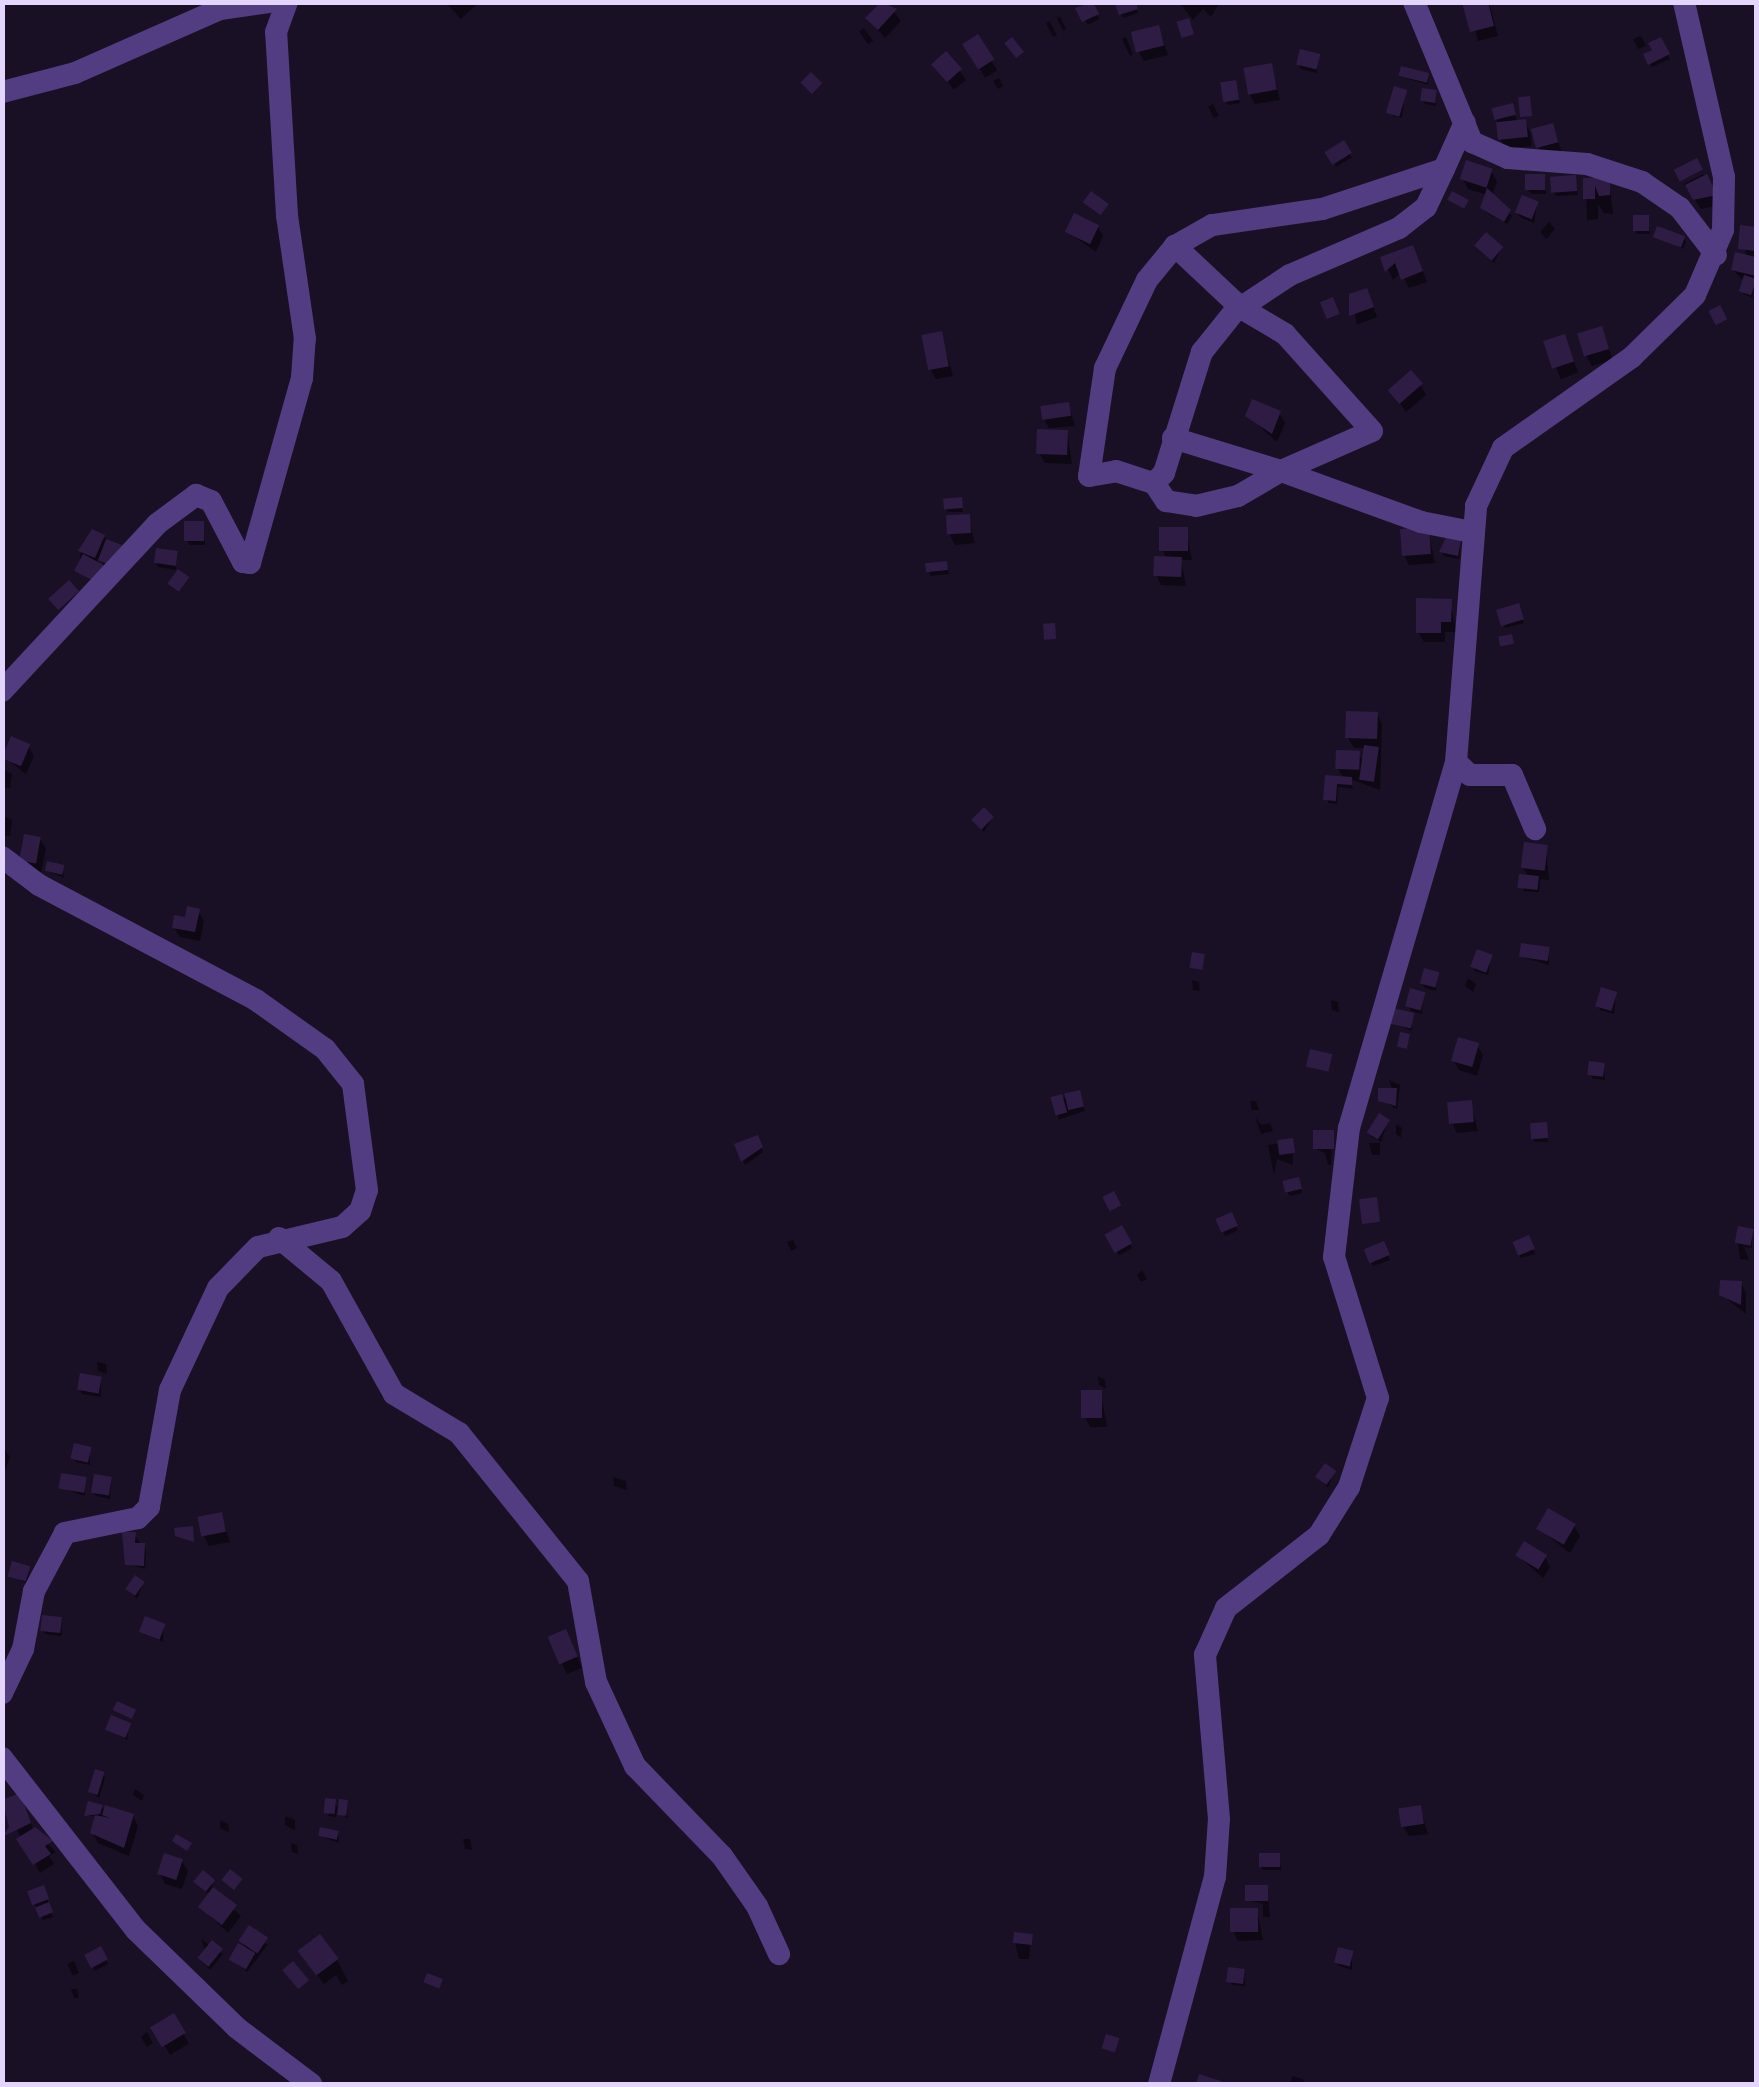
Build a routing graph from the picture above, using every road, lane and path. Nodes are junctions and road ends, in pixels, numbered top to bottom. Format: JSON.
{"nodes":[{"id":1,"x":269,"y":2,"type":"edge"},
{"id":2,"x":287,"y":2,"type":"edge"},
{"id":3,"x":1414,"y":2,"type":"edge"},
{"id":4,"x":1684,"y":2,"type":"edge"},
{"id":5,"x":2,"y":92,"type":"edge"},
{"id":6,"x":1465,"y":122,"type":"junction"},
{"id":7,"x":1444,"y":169,"type":"junction"},
{"id":8,"x":1175,"y":246,"type":"junction"},
{"id":9,"x":1716,"y":256,"type":"junction"},
{"id":10,"x":1240,"y":308,"type":"junction"},
{"id":11,"x":1174,"y":438,"type":"junction"},
{"id":12,"x":1280,"y":470,"type":"junction"},
{"id":13,"x":1154,"y":483,"type":"junction"},
{"id":14,"x":1472,"y":532,"type":"junction"},
{"id":15,"x":2,"y":691,"type":"edge"},
{"id":16,"x":1456,"y":762,"type":"junction"},
{"id":17,"x":1534,"y":829,"type":"dead end"},
{"id":18,"x":2,"y":857,"type":"edge"},
{"id":19,"x":280,"y":1238,"type":"junction"},
{"id":20,"x":2,"y":1692,"type":"edge"},
{"id":21,"x":2,"y":1758,"type":"edge"},
{"id":22,"x":779,"y":1954,"type":"dead end"},
{"id":23,"x":311,"y":2084,"type":"edge"},
{"id":24,"x":1159,"y":2084,"type":"edge"}],
"edges":[{"from":1,"to":5,"type":"street"},
{"from":2,"to":15,"type":"street"},
{"from":3,"to":6,"type":"street"},
{"from":4,"to":9,"type":"street"},
{"from":6,"to":7,"type":"street"},
{"from":6,"to":9,"type":"street"},
{"from":7,"to":8,"type":"street"},
{"from":7,"to":10,"type":"street"},
{"from":8,"to":10,"type":"street"},
{"from":8,"to":13,"type":"street"},
{"from":9,"to":14,"type":"street"},
{"from":10,"to":11,"type":"street"},
{"from":10,"to":12,"type":"street"},
{"from":11,"to":12,"type":"street"},
{"from":11,"to":13,"type":"street"},
{"from":12,"to":13,"type":"street"},
{"from":12,"to":14,"type":"street"},
{"from":14,"to":16,"type":"street"},
{"from":16,"to":17,"type":"street"},
{"from":16,"to":24,"type":"street"},
{"from":18,"to":19,"type":"street"},
{"from":19,"to":20,"type":"street"},
{"from":19,"to":22,"type":"street"},
{"from":21,"to":23,"type":"street"}]}
